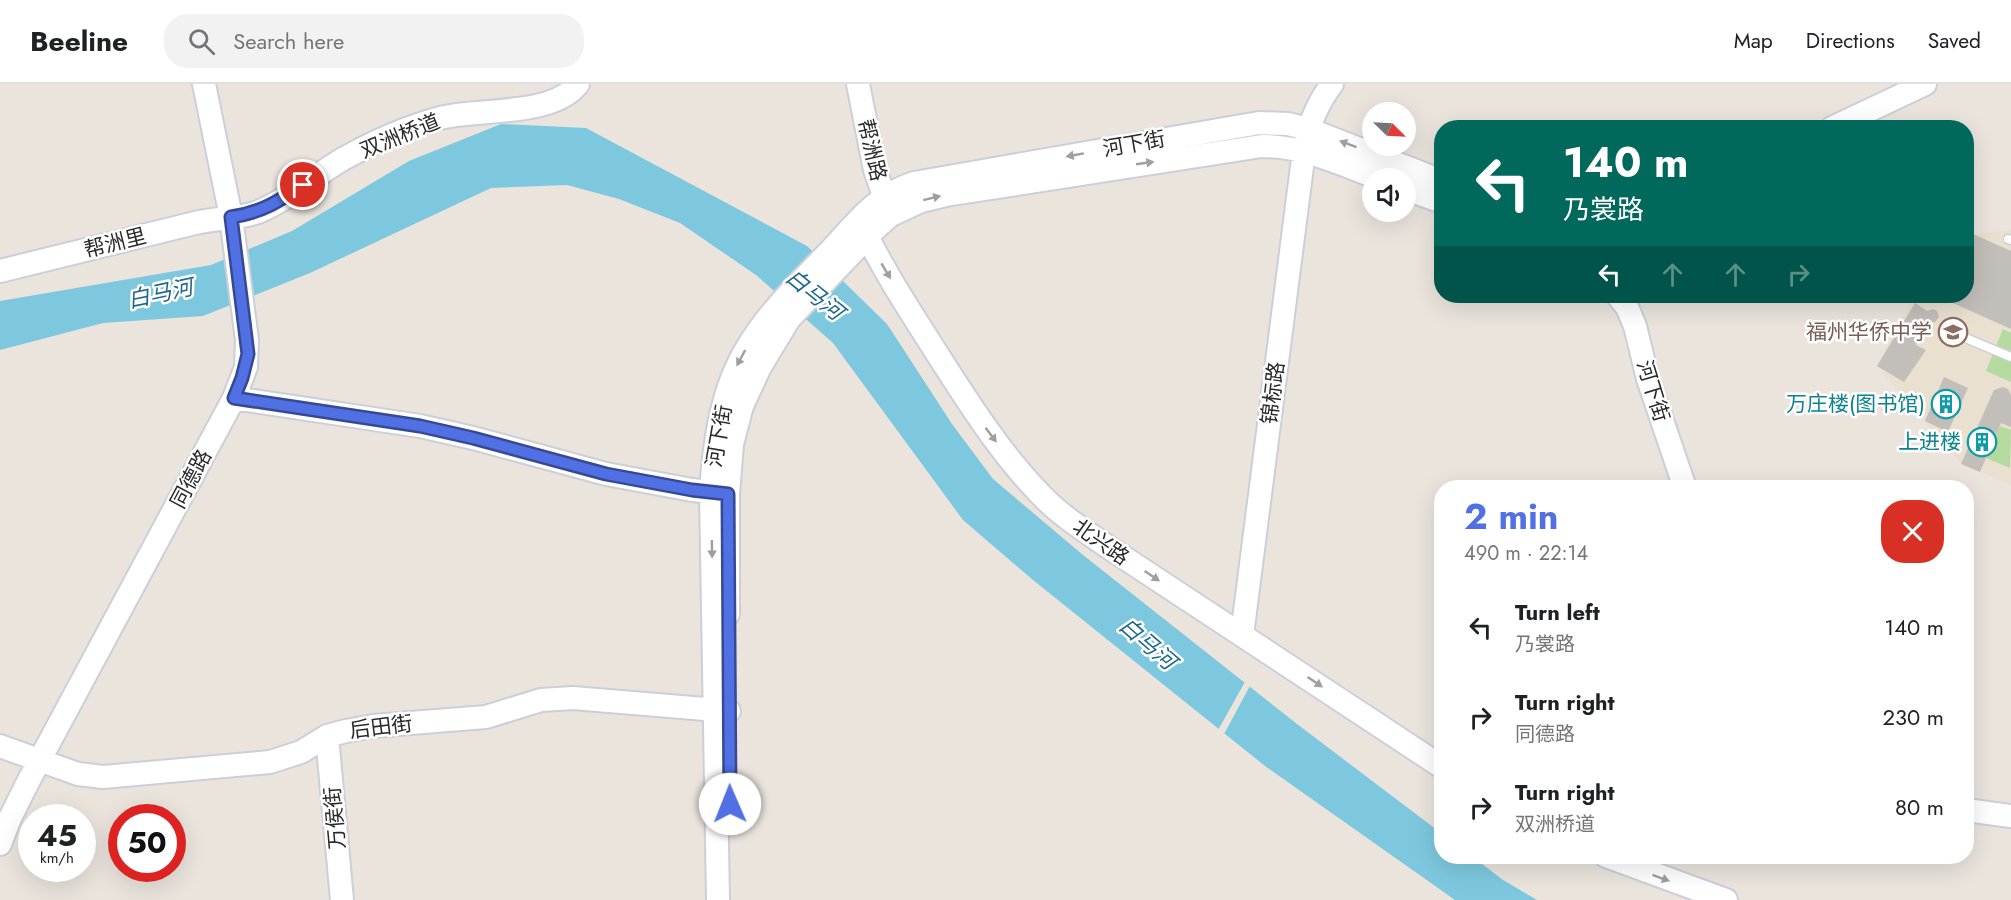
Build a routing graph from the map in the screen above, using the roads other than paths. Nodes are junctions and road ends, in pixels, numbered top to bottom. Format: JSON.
{"nodes":[{"id":1,"x":204,"y":84,"type":"edge"},
{"id":2,"x":578,"y":84,"type":"edge"},
{"id":3,"x":858,"y":84,"type":"edge"},
{"id":4,"x":1332,"y":84,"type":"edge"},
{"id":5,"x":1926,"y":84,"type":"edge"},
{"id":6,"x":1849,"y":120,"type":"edge"},
{"id":7,"x":1308,"y":129,"type":"junction"},
{"id":8,"x":1304,"y":151,"type":"junction"},
{"id":9,"x":1362,"y":172,"type":"edge"},
{"id":10,"x":1434,"y":178,"type":"edge"},
{"id":11,"x":1416,"y":193,"type":"edge"},
{"id":12,"x":1434,"y":199,"type":"edge"},
{"id":13,"x":887,"y":205,"type":"junction"},
{"id":14,"x":231,"y":217,"type":"junction"},
{"id":15,"x":863,"y":228,"type":"junction"},
{"id":16,"x":0,"y":271,"type":"edge"},
{"id":17,"x":1624,"y":303,"type":"edge"},
{"id":18,"x":1956,"y":334,"type":"dead end"},
{"id":19,"x":2011,"y":357,"type":"edge"},
{"id":20,"x":234,"y":398,"type":"junction"},
{"id":21,"x":1682,"y":480,"type":"edge"},
{"id":22,"x":720,"y":493,"type":"junction"},
{"id":23,"x":1242,"y":635,"type":"junction"},
{"id":24,"x":722,"y":710,"type":"junction"},
{"id":25,"x":327,"y":736,"type":"junction"},
{"id":26,"x":0,"y":746,"type":"edge"},
{"id":27,"x":41,"y":760,"type":"junction"},
{"id":28,"x":1434,"y":762,"type":"edge"},
{"id":29,"x":1974,"y":811,"type":"edge"},
{"id":30,"x":2011,"y":816,"type":"edge"},
{"id":31,"x":0,"y":844,"type":"edge"},
{"id":32,"x":1628,"y":864,"type":"edge"},
{"id":33,"x":342,"y":900,"type":"edge"},
{"id":34,"x":718,"y":900,"type":"edge"},
{"id":35,"x":732,"y":900,"type":"edge"},
{"id":36,"x":1726,"y":900,"type":"edge"}],
"edges":[{"from":1,"to":14,"type":"street","name":"同德路"},
{"from":2,"to":14,"type":"street","name":"双洲桥道"},
{"from":3,"to":13,"type":"street","name":"帮洲路"},
{"from":4,"to":7,"type":"street","name":"锦标路"},
{"from":5,"to":6,"type":"street"},
{"from":7,"to":8,"type":"street","name":"锦标路"},
{"from":10,"to":7,"type":"street","name":"河下街","one_way":true},
{"from":7,"to":13,"type":"street","name":"河下街","one_way":true},
{"from":8,"to":9,"type":"street","name":"河下街"},
{"from":13,"to":8,"type":"street","name":"河下街","one_way":true},
{"from":8,"to":23,"type":"street","name":"锦标路"},
{"from":11,"to":12,"type":"street"},
{"from":13,"to":15,"type":"street","name":"河下街"},
{"from":14,"to":16,"type":"street","name":"帮洲里"},
{"from":14,"to":20,"type":"street","name":"同德路"},
{"from":15,"to":22,"type":"street","name":"河下街"},
{"from":15,"to":23,"type":"street","name":"北兴路","one_way":true},
{"from":17,"to":21,"type":"street","name":"河下街"},
{"from":18,"to":19,"type":"lane"},
{"from":20,"to":22,"type":"street"},
{"from":20,"to":27,"type":"street","name":"同德路"},
{"from":22,"to":24,"type":"street","name":"河下街"},
{"from":23,"to":28,"type":"street","name":"北兴路","one_way":true},
{"from":24,"to":25,"type":"street","name":"后田街"},
{"from":24,"to":34,"type":"street","name":"河下街"},
{"from":24,"to":35,"type":"street","name":"河下街"},
{"from":25,"to":27,"type":"street","name":"后田街"},
{"from":25,"to":33,"type":"street","name":"万侯街"},
{"from":26,"to":27,"type":"street","name":"后田街"},
{"from":27,"to":31,"type":"street","name":"同德路"},
{"from":29,"to":30,"type":"street"},
{"from":32,"to":36,"type":"street","one_way":true}]}
